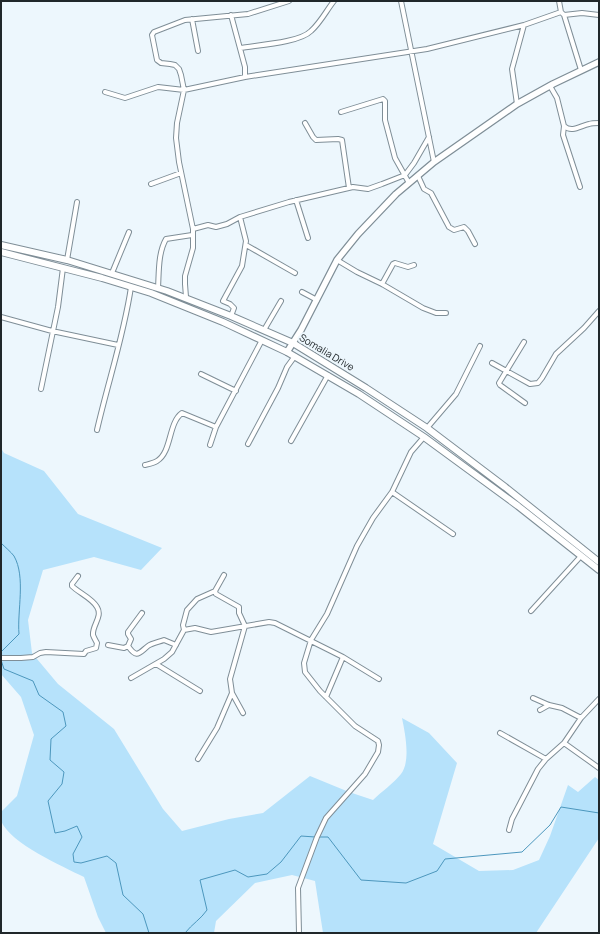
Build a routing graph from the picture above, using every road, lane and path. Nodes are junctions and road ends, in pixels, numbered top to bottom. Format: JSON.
{"nodes":[{"id":1,"x":290,"y":1,"type":"edge"},
{"id":2,"x":334,"y":1,"type":"edge"},
{"id":3,"x":401,"y":1,"type":"edge"},
{"id":4,"x":559,"y":1,"type":"edge"},
{"id":5,"x":280,"y":2,"type":"edge"},
{"id":6,"x":563,"y":13,"type":"junction"},
{"id":7,"x":231,"y":15,"type":"junction"},
{"id":8,"x":599,"y":15,"type":"edge"},
{"id":9,"x":192,"y":19,"type":"junction"},
{"id":10,"x":524,"y":25,"type":"junction"},
{"id":11,"x":240,"y":48,"type":"junction"},
{"id":12,"x":198,"y":51,"type":"dead end"},
{"id":13,"x":412,"y":51,"type":"junction"},
{"id":14,"x":599,"y":62,"type":"edge"},
{"id":15,"x":581,"y":70,"type":"junction"},
{"id":16,"x":245,"y":77,"type":"junction"},
{"id":17,"x":550,"y":86,"type":"junction"},
{"id":18,"x":184,"y":90,"type":"junction"},
{"id":19,"x":105,"y":92,"type":"dead end"},
{"id":20,"x":517,"y":104,"type":"junction"},
{"id":21,"x":340,"y":112,"type":"dead end"},
{"id":22,"x":305,"y":123,"type":"dead end"},
{"id":23,"x":599,"y":123,"type":"edge"},
{"id":24,"x":564,"y":126,"type":"junction"},
{"id":25,"x":429,"y":137,"type":"junction"},
{"id":26,"x":434,"y":162,"type":"junction"},
{"id":27,"x":181,"y":173,"type":"junction"},
{"id":28,"x":405,"y":175,"type":"junction"},
{"id":29,"x":418,"y":176,"type":"junction"},
{"id":30,"x":409,"y":183,"type":"junction"},
{"id":31,"x":150,"y":184,"type":"dead end"},
{"id":32,"x":580,"y":187,"type":"dead end"},
{"id":33,"x":349,"y":188,"type":"junction"},
{"id":34,"x":296,"y":200,"type":"junction"},
{"id":35,"x":77,"y":202,"type":"dead end"},
{"id":36,"x":240,"y":217,"type":"junction"},
{"id":37,"x":193,"y":229,"type":"junction"},
{"id":38,"x":129,"y":232,"type":"dead end"},
{"id":39,"x":192,"y":235,"type":"junction"},
{"id":40,"x":308,"y":238,"type":"dead end"},
{"id":41,"x":475,"y":244,"type":"dead end"},
{"id":42,"x":1,"y":245,"type":"edge"},
{"id":43,"x":246,"y":245,"type":"junction"},
{"id":44,"x":1,"y":252,"type":"edge"},
{"id":45,"x":67,"y":260,"type":"junction"},
{"id":46,"x":337,"y":260,"type":"junction"},
{"id":47,"x":414,"y":265,"type":"dead end"},
{"id":48,"x":63,"y":268,"type":"junction"},
{"id":49,"x":112,"y":273,"type":"junction"},
{"id":50,"x":295,"y":273,"type":"dead end"},
{"id":51,"x":382,"y":284,"type":"junction"},
{"id":52,"x":131,"y":286,"type":"junction"},
{"id":53,"x":158,"y":288,"type":"junction"},
{"id":54,"x":302,"y":292,"type":"dead end"},
{"id":55,"x":186,"y":297,"type":"junction"},
{"id":56,"x":317,"y":300,"type":"junction"},
{"id":57,"x":281,"y":301,"type":"dead end"},
{"id":58,"x":599,"y":311,"type":"edge"},
{"id":59,"x":446,"y":313,"type":"dead end"},
{"id":60,"x":1,"y":316,"type":"edge"},
{"id":61,"x":231,"y":316,"type":"junction"},
{"id":62,"x":264,"y":330,"type":"junction"},
{"id":63,"x":52,"y":331,"type":"junction"},
{"id":64,"x":262,"y":340,"type":"junction"},
{"id":65,"x":524,"y":342,"type":"dead end"},
{"id":66,"x":293,"y":343,"type":"junction"},
{"id":67,"x":118,"y":346,"type":"junction"},
{"id":68,"x":480,"y":346,"type":"dead end"},
{"id":69,"x":287,"y":352,"type":"junction"},
{"id":70,"x":295,"y":356,"type":"junction"},
{"id":71,"x":492,"y":363,"type":"dead end"},
{"id":72,"x":507,"y":371,"type":"junction"},
{"id":73,"x":201,"y":374,"type":"dead end"},
{"id":74,"x":328,"y":375,"type":"junction"},
{"id":75,"x":41,"y":389,"type":"dead end"},
{"id":76,"x":236,"y":391,"type":"junction"},
{"id":77,"x":525,"y":403,"type":"dead end"},
{"id":78,"x":216,"y":427,"type":"junction"},
{"id":79,"x":427,"y":428,"type":"junction"},
{"id":80,"x":97,"y":430,"type":"dead end"},
{"id":81,"x":424,"y":437,"type":"junction"},
{"id":82,"x":291,"y":441,"type":"dead end"},
{"id":83,"x":248,"y":444,"type":"dead end"},
{"id":84,"x":210,"y":445,"type":"dead end"},
{"id":85,"x":145,"y":465,"type":"dead end"},
{"id":86,"x":392,"y":492,"type":"junction"},
{"id":87,"x":453,"y":534,"type":"dead end"},
{"id":88,"x":581,"y":556,"type":"junction"},
{"id":89,"x":599,"y":562,"type":"edge"},
{"id":90,"x":599,"y":570,"type":"edge"},
{"id":91,"x":224,"y":575,"type":"dead end"},
{"id":92,"x":78,"y":576,"type":"dead end"},
{"id":93,"x":215,"y":591,"type":"junction"},
{"id":94,"x":531,"y":611,"type":"dead end"},
{"id":95,"x":142,"y":613,"type":"dead end"},
{"id":96,"x":245,"y":626,"type":"junction"},
{"id":97,"x":184,"y":630,"type":"junction"},
{"id":98,"x":311,"y":640,"type":"junction"},
{"id":99,"x":108,"y":645,"type":"dead end"},
{"id":100,"x":176,"y":645,"type":"junction"},
{"id":101,"x":128,"y":646,"type":"junction"},
{"id":102,"x":343,"y":657,"type":"junction"},
{"id":103,"x":1,"y":658,"type":"edge"},
{"id":104,"x":156,"y":664,"type":"junction"},
{"id":105,"x":131,"y":678,"type":"dead end"},
{"id":106,"x":379,"y":679,"type":"dead end"},
{"id":107,"x":200,"y":690,"type":"dead end"},
{"id":108,"x":232,"y":693,"type":"junction"},
{"id":109,"x":326,"y":696,"type":"junction"},
{"id":110,"x":533,"y":698,"type":"dead end"},
{"id":111,"x":599,"y":699,"type":"edge"},
{"id":112,"x":549,"y":705,"type":"junction"},
{"id":113,"x":540,"y":710,"type":"dead end"},
{"id":114,"x":243,"y":713,"type":"dead end"},
{"id":115,"x":581,"y":718,"type":"junction"},
{"id":116,"x":500,"y":733,"type":"dead end"},
{"id":117,"x":564,"y":743,"type":"junction"},
{"id":118,"x":198,"y":759,"type":"dead end"},
{"id":119,"x":546,"y":759,"type":"junction"},
{"id":120,"x":599,"y":768,"type":"edge"},
{"id":121,"x":509,"y":830,"type":"dead end"},
{"id":122,"x":299,"y":933,"type":"edge"}],
"edges":[{"from":1,"to":5,"type":"street"},
{"from":2,"to":11,"type":"street"},
{"from":3,"to":13,"type":"street"},
{"from":4,"to":6,"type":"street"},
{"from":5,"to":7,"type":"street"},
{"from":6,"to":8,"type":"street"},
{"from":6,"to":10,"type":"street"},
{"from":6,"to":15,"type":"street"},
{"from":7,"to":9,"type":"street"},
{"from":7,"to":11,"type":"street"},
{"from":9,"to":12,"type":"street"},
{"from":9,"to":18,"type":"street"},
{"from":10,"to":13,"type":"street"},
{"from":10,"to":20,"type":"street"},
{"from":11,"to":16,"type":"street"},
{"from":13,"to":16,"type":"street"},
{"from":13,"to":25,"type":"street"},
{"from":14,"to":15,"type":"street"},
{"from":15,"to":17,"type":"street"},
{"from":16,"to":18,"type":"street"},
{"from":17,"to":20,"type":"street"},
{"from":17,"to":24,"type":"street"},
{"from":18,"to":19,"type":"street"},
{"from":18,"to":27,"type":"street"},
{"from":20,"to":26,"type":"street"},
{"from":21,"to":28,"type":"street"},
{"from":22,"to":33,"type":"street"},
{"from":23,"to":24,"type":"street"},
{"from":24,"to":32,"type":"street"},
{"from":25,"to":26,"type":"street"},
{"from":25,"to":28,"type":"street"},
{"from":26,"to":29,"type":"street"},
{"from":27,"to":31,"type":"street"},
{"from":27,"to":37,"type":"street"},
{"from":28,"to":30,"type":"street"},
{"from":28,"to":33,"type":"street"},
{"from":29,"to":30,"type":"street"},
{"from":29,"to":41,"type":"street"},
{"from":30,"to":46,"type":"street"},
{"from":33,"to":34,"type":"street"},
{"from":34,"to":36,"type":"street"},
{"from":34,"to":40,"type":"street"},
{"from":35,"to":45,"type":"street"},
{"from":36,"to":37,"type":"street"},
{"from":36,"to":43,"type":"street"},
{"from":37,"to":39,"type":"street"},
{"from":38,"to":49,"type":"street"},
{"from":39,"to":53,"type":"street"},
{"from":39,"to":55,"type":"street"},
{"from":42,"to":45,"type":"main road","name":"Somalia Drive"},
{"from":43,"to":50,"type":"street"},
{"from":43,"to":61,"type":"street"},
{"from":44,"to":48,"type":"main road","name":"Somalia Drive"},
{"from":45,"to":49,"type":"main road","name":"Somalia Drive"},
{"from":46,"to":51,"type":"street"},
{"from":46,"to":56,"type":"street"},
{"from":47,"to":51,"type":"street"},
{"from":48,"to":52,"type":"main road","name":"Somalia Drive"},
{"from":48,"to":63,"type":"street"},
{"from":49,"to":53,"type":"main road","name":"Somalia Drive"},
{"from":51,"to":59,"type":"street"},
{"from":52,"to":64,"type":"main road","name":"Somalia Drive"},
{"from":52,"to":67,"type":"street"},
{"from":53,"to":55,"type":"main road","name":"Somalia Drive"},
{"from":54,"to":56,"type":"street"},
{"from":55,"to":61,"type":"main road","name":"Somalia Drive"},
{"from":56,"to":66,"type":"street"},
{"from":57,"to":62,"type":"street"},
{"from":58,"to":72,"type":"street"},
{"from":60,"to":63,"type":"street"},
{"from":61,"to":62,"type":"main road","name":"Somalia Drive"},
{"from":62,"to":66,"type":"main road","name":"Somalia Drive"},
{"from":63,"to":67,"type":"street"},
{"from":63,"to":75,"type":"street"},
{"from":64,"to":69,"type":"main road","name":"Somalia Drive"},
{"from":64,"to":76,"type":"street"},
{"from":65,"to":72,"type":"street"},
{"from":66,"to":69,"type":"street"},
{"from":66,"to":79,"type":"main road","name":"Somalia Drive"},
{"from":67,"to":80,"type":"street"},
{"from":68,"to":79,"type":"street"},
{"from":69,"to":70,"type":"main road","name":"Somalia Drive"},
{"from":70,"to":74,"type":"main road","name":"Somalia Drive"},
{"from":70,"to":83,"type":"street"},
{"from":71,"to":72,"type":"street"},
{"from":72,"to":77,"type":"street"},
{"from":73,"to":76,"type":"street"},
{"from":74,"to":81,"type":"main road","name":"Somalia Drive"},
{"from":74,"to":82,"type":"street"},
{"from":76,"to":78,"type":"street"},
{"from":78,"to":84,"type":"street"},
{"from":78,"to":85,"type":"street"},
{"from":79,"to":89,"type":"main road","name":"Somalia Drive"},
{"from":81,"to":86,"type":"street"},
{"from":81,"to":88,"type":"main road","name":"Somalia Drive"},
{"from":86,"to":87,"type":"street"},
{"from":86,"to":98,"type":"street"},
{"from":88,"to":90,"type":"main road","name":"Somalia Drive"},
{"from":88,"to":94,"type":"street"},
{"from":91,"to":93,"type":"street"},
{"from":92,"to":103,"type":"street"},
{"from":93,"to":96,"type":"street"},
{"from":93,"to":97,"type":"street"},
{"from":95,"to":101,"type":"street"},
{"from":96,"to":97,"type":"street"},
{"from":96,"to":98,"type":"street"},
{"from":96,"to":108,"type":"street"},
{"from":97,"to":100,"type":"street"},
{"from":98,"to":102,"type":"street"},
{"from":98,"to":109,"type":"street"},
{"from":99,"to":101,"type":"street"},
{"from":100,"to":101,"type":"street"},
{"from":100,"to":104,"type":"street"},
{"from":102,"to":106,"type":"street"},
{"from":102,"to":109,"type":"street"},
{"from":104,"to":105,"type":"street"},
{"from":104,"to":107,"type":"street"},
{"from":108,"to":114,"type":"street"},
{"from":108,"to":118,"type":"street"},
{"from":109,"to":122,"type":"street"},
{"from":110,"to":112,"type":"street"},
{"from":111,"to":115,"type":"street"},
{"from":112,"to":113,"type":"street"},
{"from":112,"to":115,"type":"street"},
{"from":115,"to":117,"type":"street"},
{"from":116,"to":119,"type":"street"},
{"from":117,"to":119,"type":"street"},
{"from":117,"to":120,"type":"street"},
{"from":119,"to":121,"type":"street"}]}
